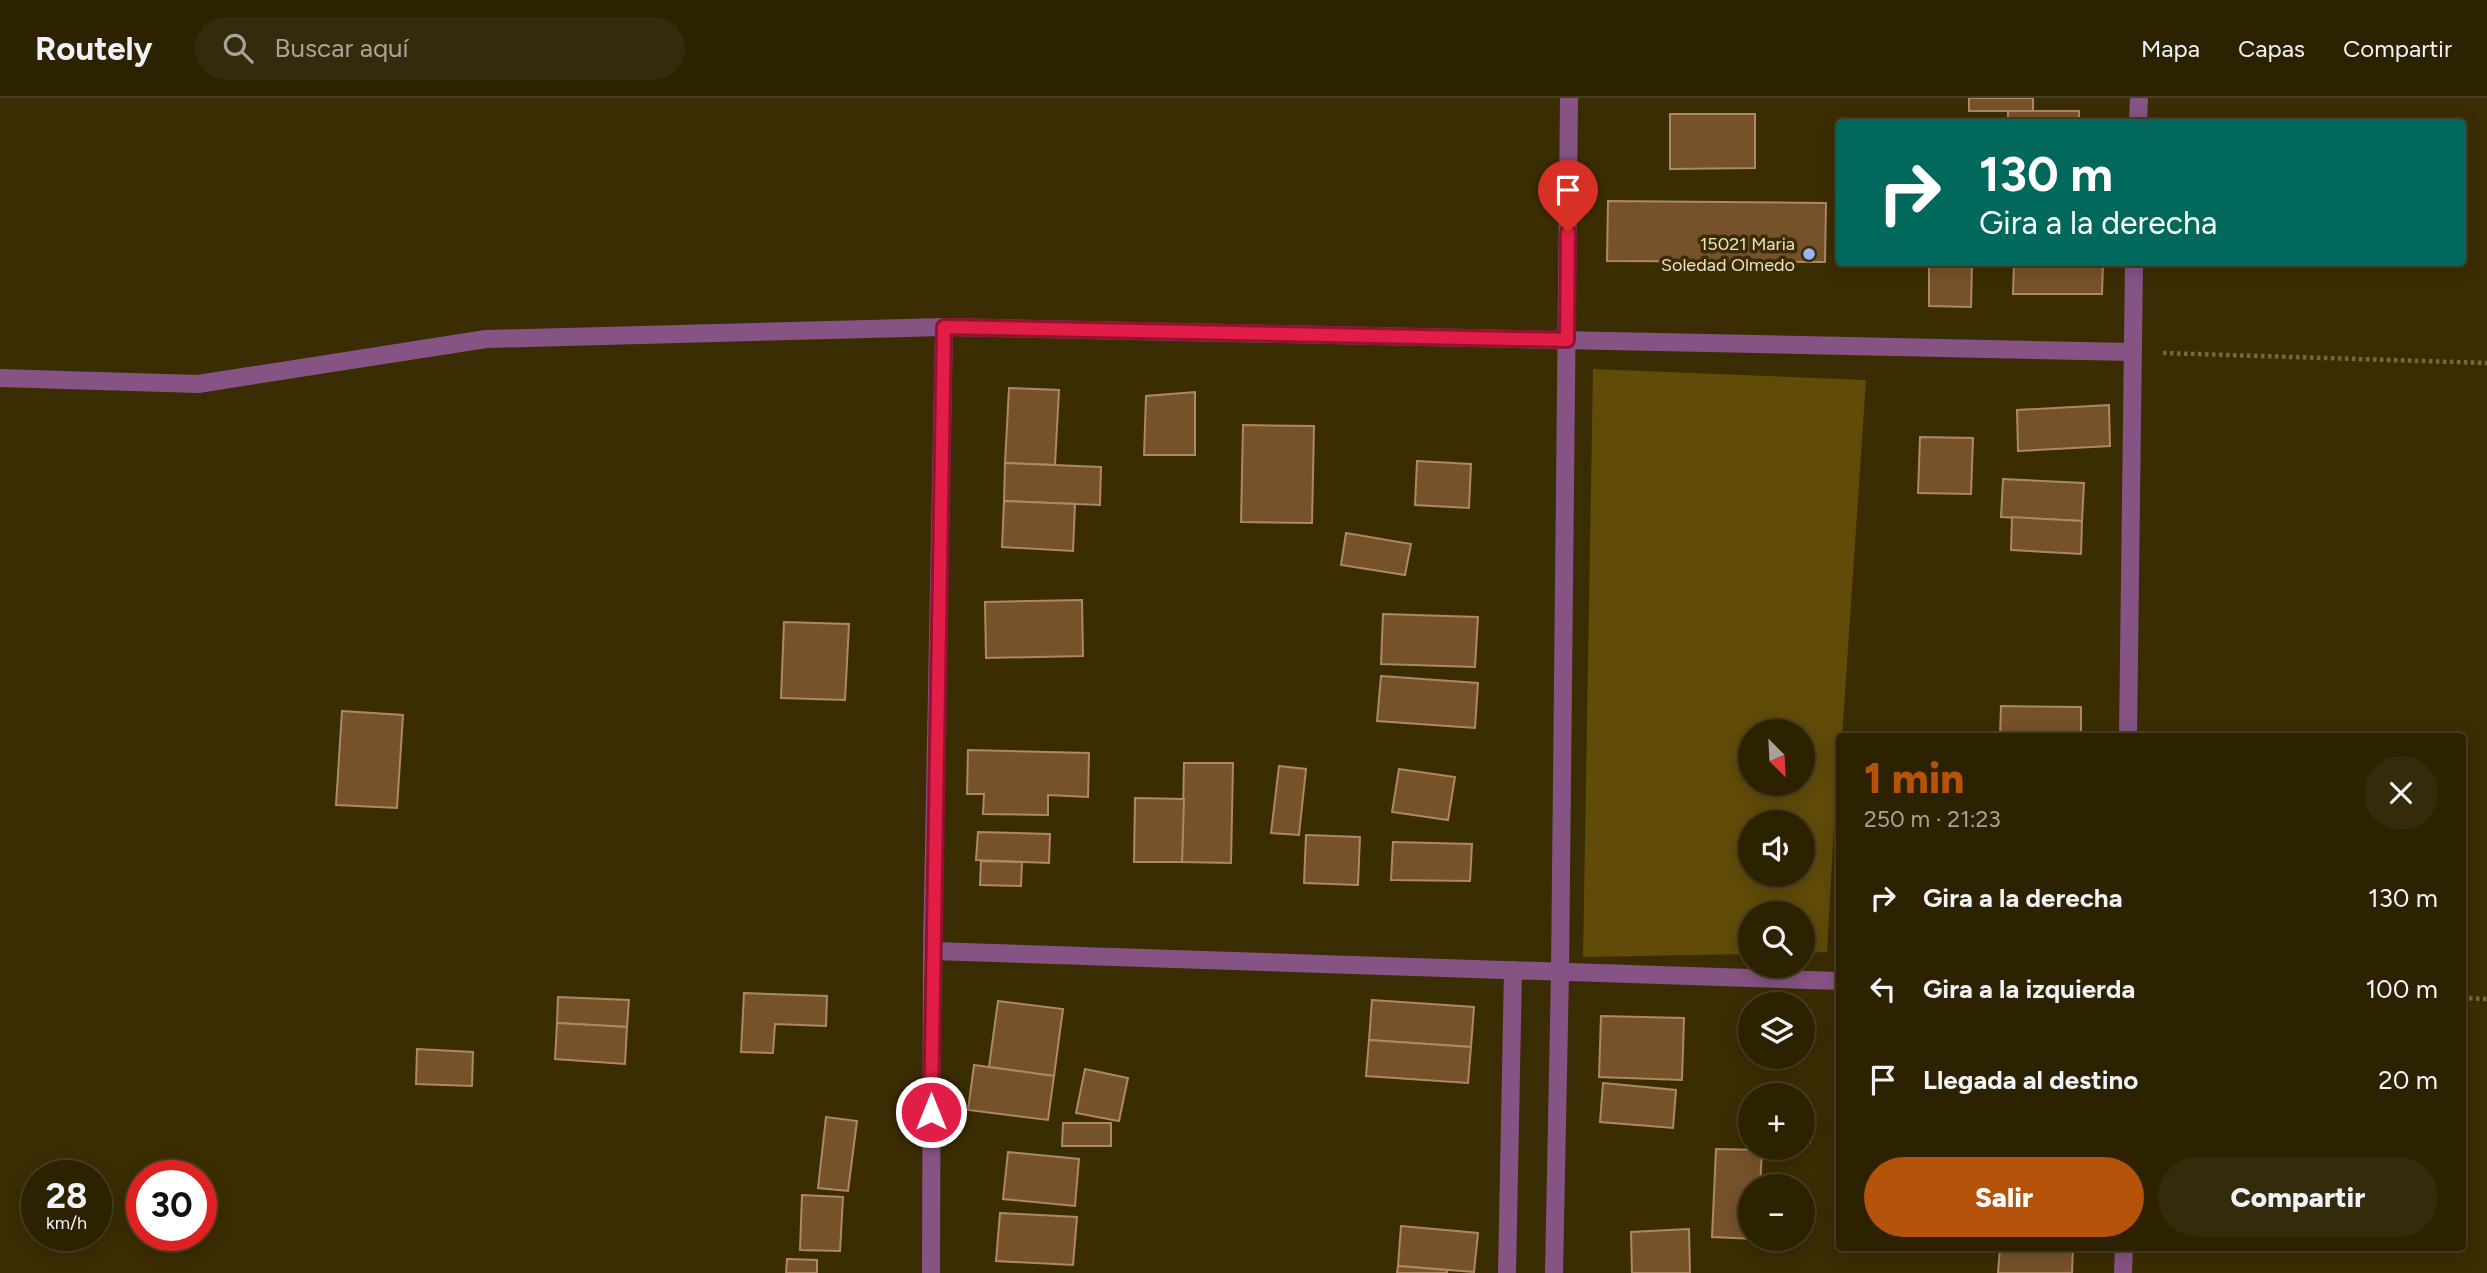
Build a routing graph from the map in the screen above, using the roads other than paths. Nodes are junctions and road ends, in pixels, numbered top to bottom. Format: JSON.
{"nodes":[{"id":1,"x":1569,"y":98,"type":"edge"},
{"id":2,"x":2139,"y":98,"type":"edge"},
{"id":3,"x":2138,"y":119,"type":"edge"},
{"id":4,"x":2134,"y":266,"type":"edge"},
{"id":5,"x":944,"y":327,"type":"junction"},
{"id":6,"x":1567,"y":340,"type":"junction"},
{"id":7,"x":2132,"y":352,"type":"junction"},
{"id":8,"x":0,"y":378,"type":"edge"},
{"id":9,"x":2128,"y":733,"type":"edge"},
{"id":10,"x":932,"y":951,"type":"junction"},
{"id":11,"x":1513,"y":971,"type":"junction"},
{"id":12,"x":1560,"y":972,"type":"junction"},
{"id":13,"x":1836,"y":981,"type":"edge"},
{"id":14,"x":2124,"y":1251,"type":"edge"},
{"id":15,"x":931,"y":1273,"type":"edge"},
{"id":16,"x":1507,"y":1273,"type":"edge"},
{"id":17,"x":1554,"y":1273,"type":"edge"},
{"id":18,"x":2123,"y":1273,"type":"edge"}],
"edges":[{"from":1,"to":6,"type":"street"},
{"from":2,"to":3,"type":"street"},
{"from":4,"to":7,"type":"street"},
{"from":5,"to":6,"type":"street"},
{"from":5,"to":8,"type":"street"},
{"from":5,"to":10,"type":"street"},
{"from":6,"to":7,"type":"street"},
{"from":6,"to":12,"type":"street"},
{"from":7,"to":9,"type":"street"},
{"from":10,"to":11,"type":"street"},
{"from":10,"to":15,"type":"street"},
{"from":11,"to":12,"type":"street"},
{"from":11,"to":16,"type":"street"},
{"from":12,"to":13,"type":"street"},
{"from":12,"to":17,"type":"street"},
{"from":14,"to":18,"type":"street"}]}
